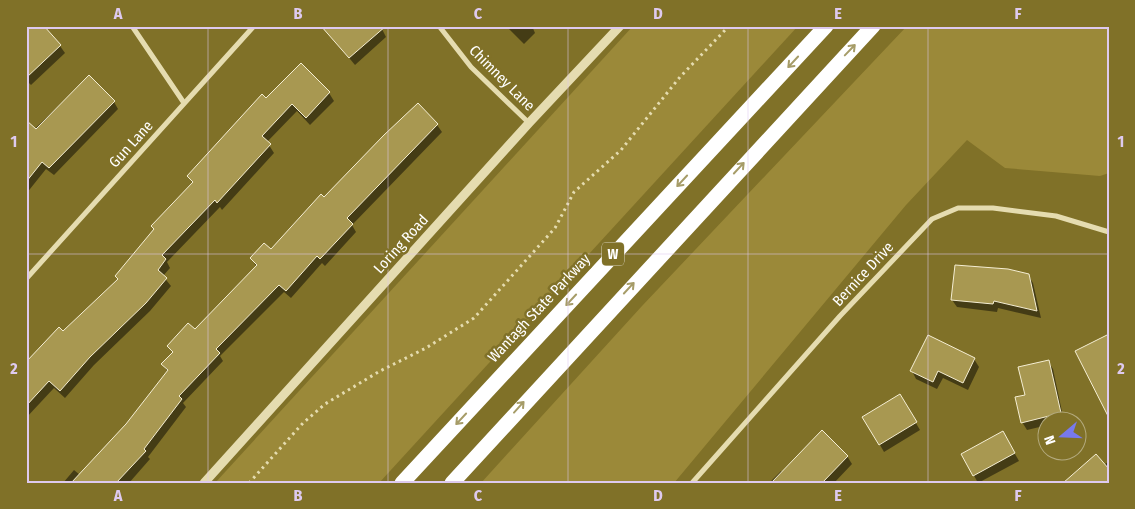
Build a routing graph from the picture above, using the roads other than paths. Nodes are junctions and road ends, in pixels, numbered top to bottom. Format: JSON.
{"nodes":[{"id":1,"x":132,"y":26,"type":"edge"},
{"id":2,"x":254,"y":26,"type":"edge"},
{"id":3,"x":439,"y":26,"type":"edge"},
{"id":4,"x":620,"y":26,"type":"edge"},
{"id":5,"x":826,"y":26,"type":"edge"},
{"id":6,"x":873,"y":26,"type":"edge"},
{"id":7,"x":184,"y":103,"type":"junction"},
{"id":8,"x":529,"y":124,"type":"junction"},
{"id":9,"x":1109,"y":232,"type":"edge"},
{"id":10,"x":26,"y":279,"type":"edge"},
{"id":11,"x":204,"y":483,"type":"edge"},
{"id":12,"x":402,"y":483,"type":"edge"},
{"id":13,"x":452,"y":483,"type":"edge"},
{"id":14,"x":692,"y":483,"type":"edge"}],
"edges":[{"from":1,"to":7,"type":"street"},
{"from":2,"to":7,"type":"street","name":"Gun Lane"},
{"from":3,"to":8,"type":"street","name":"Chimney Lane"},
{"from":4,"to":8,"type":"street","name":"Loring Road"},
{"from":5,"to":12,"type":"highway","name":"Wantagh State Parkway","number":"W","one_way":true},
{"from":13,"to":6,"type":"highway","number":"W","one_way":true},
{"from":7,"to":10,"type":"street","name":"Gun Lane"},
{"from":8,"to":11,"type":"street","name":"Loring Road"},
{"from":9,"to":14,"type":"street","name":"Bernice Drive"}]}
